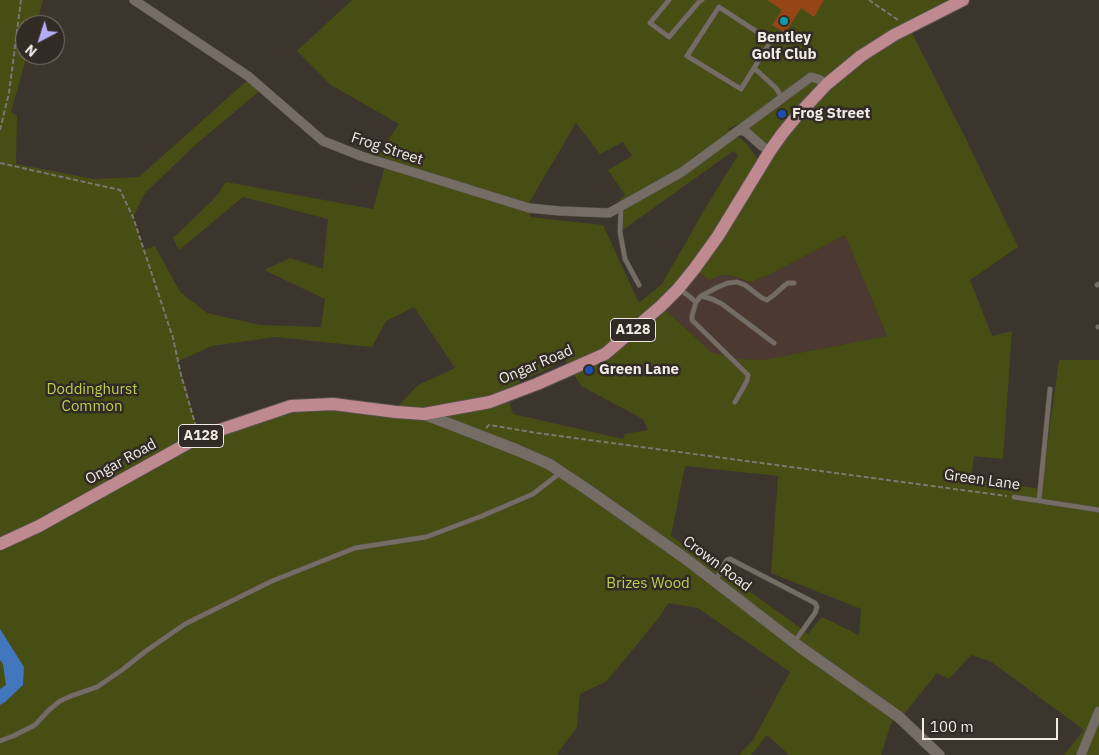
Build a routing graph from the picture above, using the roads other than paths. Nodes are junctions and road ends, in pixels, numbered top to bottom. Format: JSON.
{"nodes":[{"id":1,"x":134,"y":0,"type":"edge"},
{"id":2,"x":669,"y":0,"type":"edge"},
{"id":3,"x":702,"y":0,"type":"edge"},
{"id":4,"x":717,"y":0,"type":"edge"},
{"id":5,"x":963,"y":0,"type":"edge"},
{"id":6,"x":719,"y":7,"type":"junction"},
{"id":7,"x":754,"y":68,"type":"junction"},
{"id":8,"x":827,"y":84,"type":"junction"},
{"id":9,"x":782,"y":98,"type":"junction"},
{"id":10,"x":740,"y":130,"type":"junction"},
{"id":11,"x":770,"y":151,"type":"junction"},
{"id":12,"x":621,"y":207,"type":"junction"},
{"id":13,"x":794,"y":283,"type":"dead end"},
{"id":14,"x":639,"y":285,"type":"dead end"},
{"id":15,"x":678,"y":289,"type":"junction"},
{"id":16,"x":701,"y":296,"type":"junction"},
{"id":17,"x":696,"y":302,"type":"junction"},
{"id":18,"x":774,"y":343,"type":"dead end"},
{"id":19,"x":1050,"y":389,"type":"dead end"},
{"id":20,"x":735,"y":402,"type":"dead end"},
{"id":21,"x":460,"y":407,"type":"junction"},
{"id":22,"x":424,"y":414,"type":"junction"},
{"id":23,"x":457,"y":426,"type":"junction"},
{"id":24,"x":561,"y":472,"type":"junction"},
{"id":25,"x":1014,"y":497,"type":"road end"},
{"id":26,"x":1039,"y":501,"type":"junction"},
{"id":27,"x":1099,"y":510,"type":"edge"},
{"id":28,"x":0,"y":544,"type":"edge"},
{"id":29,"x":716,"y":582,"type":"junction"},
{"id":30,"x":794,"y":643,"type":"junction"},
{"id":31,"x":1099,"y":711,"type":"edge"},
{"id":32,"x":0,"y":741,"type":"edge"},
{"id":33,"x":939,"y":755,"type":"edge"},
{"id":34,"x":1081,"y":755,"type":"edge"}],
"edges":[{"from":1,"to":12,"type":"street","name":"Frog Street"},
{"from":2,"to":3,"type":"lane"},
{"from":4,"to":6,"type":"lane"},
{"from":5,"to":8,"type":"main road","name":"Ongar Road","number":"A128"},
{"from":6,"to":7,"type":"lane"},
{"from":6,"to":7,"type":"lane"},
{"from":7,"to":9,"type":"lane"},
{"from":8,"to":9,"type":"street","name":"Frog Street"},
{"from":8,"to":11,"type":"main road","name":"Ongar Road","number":"A128"},
{"from":9,"to":10,"type":"street","name":"Frog Street"},
{"from":10,"to":11,"type":"street"},
{"from":10,"to":12,"type":"street","name":"Frog Street"},
{"from":11,"to":15,"type":"main road","name":"Ongar Road","number":"A128"},
{"from":12,"to":14,"type":"lane"},
{"from":13,"to":16,"type":"lane"},
{"from":15,"to":17,"type":"lane"},
{"from":15,"to":21,"type":"main road","name":"Ongar Road","number":"A128"},
{"from":16,"to":17,"type":"lane"},
{"from":16,"to":18,"type":"lane"},
{"from":17,"to":20,"type":"lane"},
{"from":19,"to":26,"type":"lane"},
{"from":21,"to":22,"type":"main road","name":"Ongar Road","number":"A128"},
{"from":21,"to":23,"type":"street"},
{"from":22,"to":23,"type":"street","name":"Crown Road"},
{"from":22,"to":28,"type":"main road","name":"Ongar Road","number":"A128"},
{"from":23,"to":24,"type":"street","name":"Crown Road"},
{"from":24,"to":29,"type":"street","name":"Crown Road"},
{"from":24,"to":32,"type":"lane"},
{"from":25,"to":26,"type":"lane","name":"Green Lane"},
{"from":26,"to":27,"type":"lane","name":"Green Lane"},
{"from":29,"to":30,"type":"street","name":"Crown Road"},
{"from":29,"to":30,"type":"lane"},
{"from":30,"to":33,"type":"street","name":"Crown Road"},
{"from":31,"to":34,"type":"street"}]}
